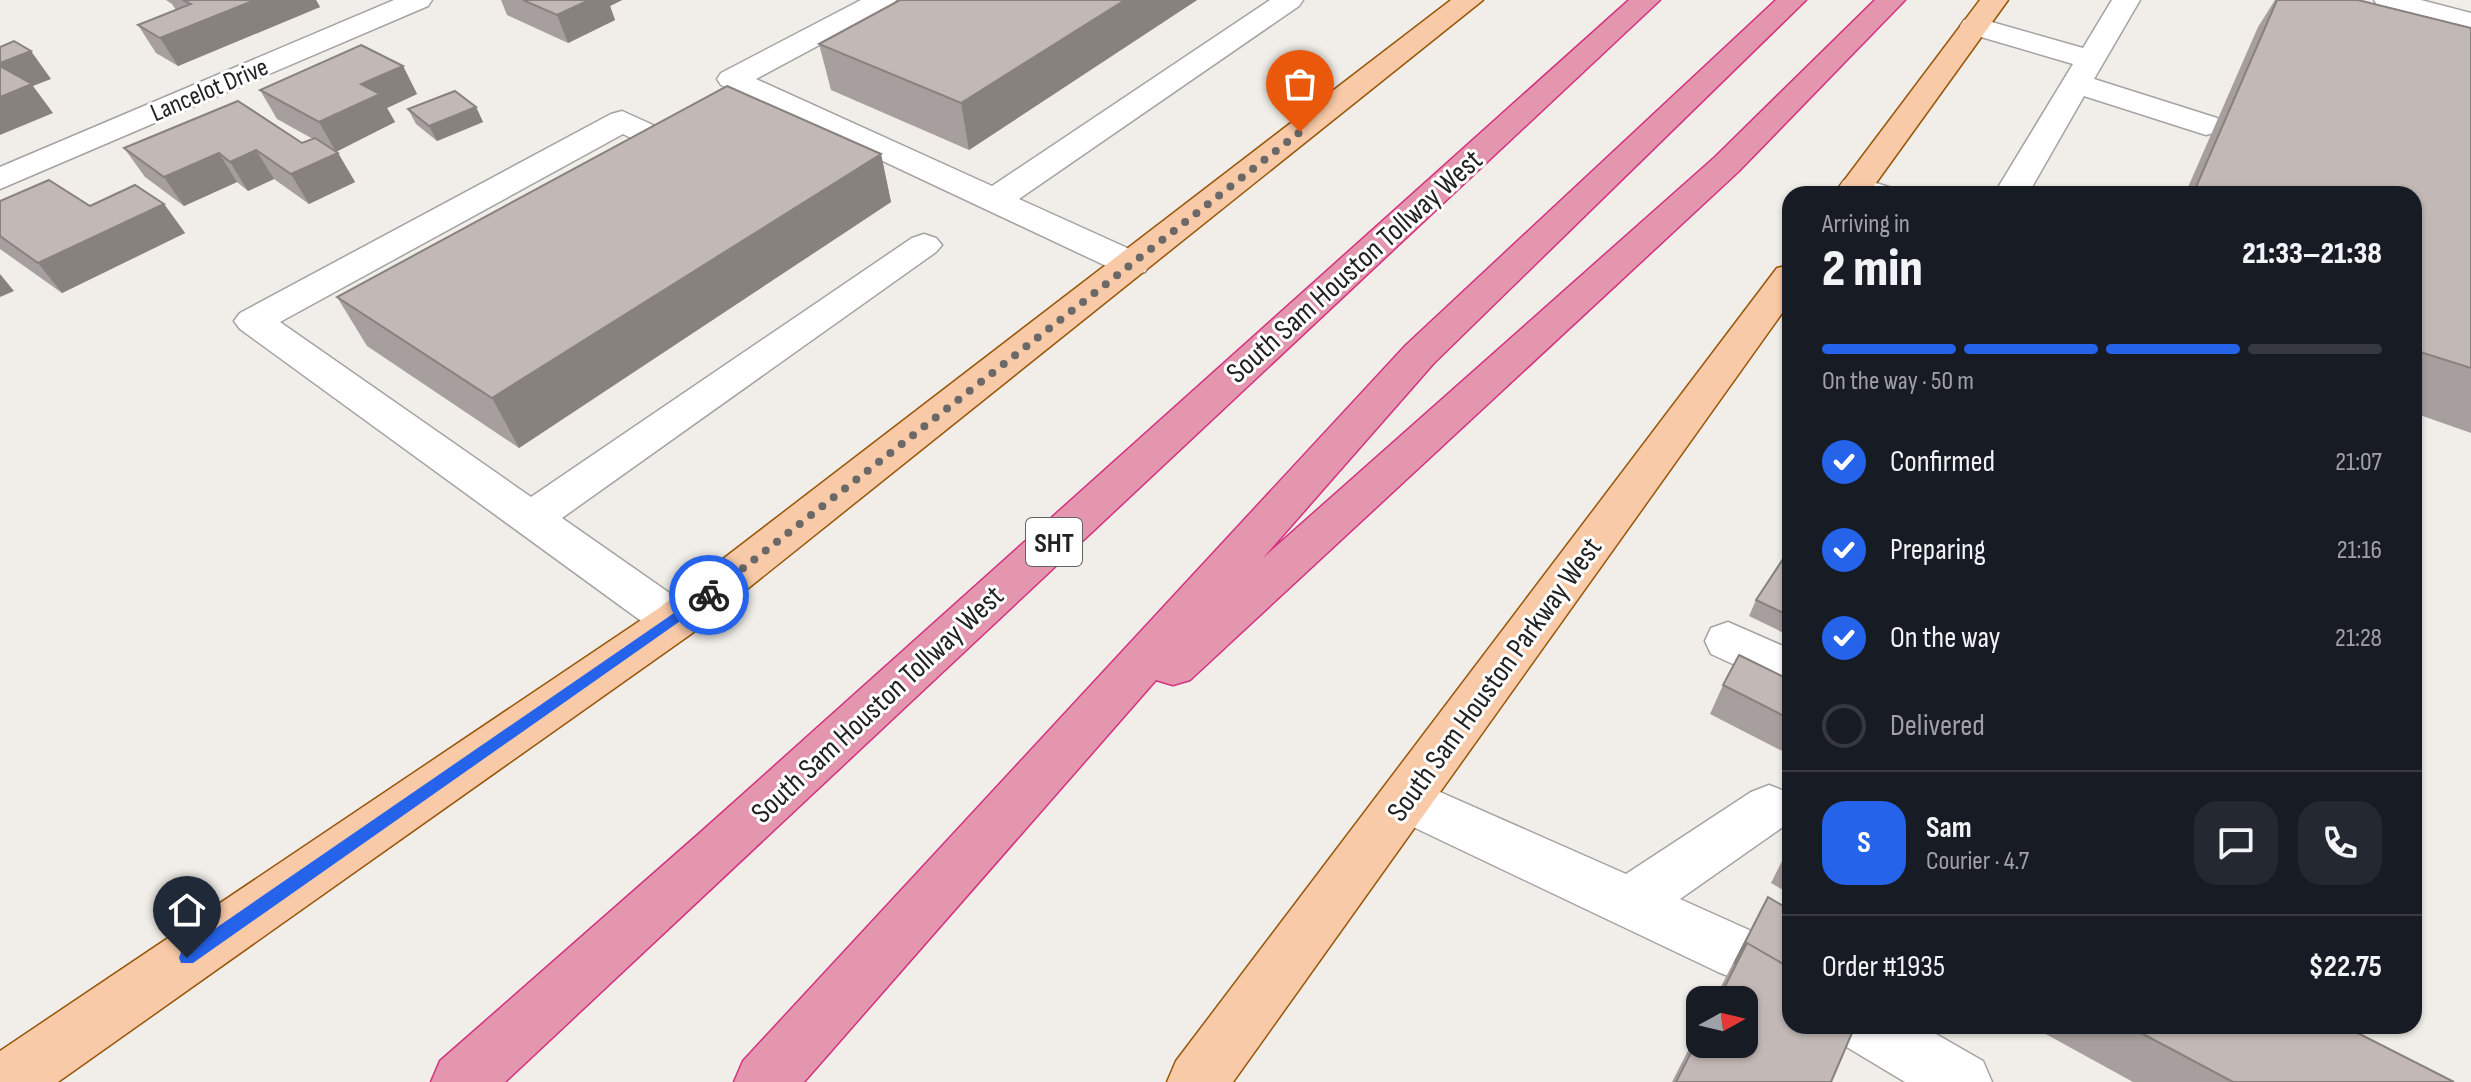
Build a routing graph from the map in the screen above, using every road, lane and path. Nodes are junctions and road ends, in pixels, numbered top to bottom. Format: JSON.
{"nodes":[{"id":1,"x":418,"y":0,"type":"edge"},
{"id":2,"x":882,"y":0,"type":"edge"},
{"id":3,"x":1289,"y":0,"type":"edge"},
{"id":4,"x":1469,"y":0,"type":"edge"},
{"id":5,"x":1636,"y":0,"type":"edge"},
{"id":6,"x":1646,"y":0,"type":"edge"},
{"id":7,"x":1792,"y":0,"type":"edge"},
{"id":8,"x":1891,"y":0,"type":"edge"},
{"id":9,"x":1994,"y":0,"type":"edge"},
{"id":10,"x":2126,"y":0,"type":"edge"},
{"id":11,"x":2388,"y":0,"type":"edge"},
{"id":12,"x":2471,"y":22,"type":"edge"},
{"id":13,"x":1974,"y":26,"type":"junction"},
{"id":14,"x":1596,"y":45,"type":"junction"},
{"id":15,"x":2085,"y":72,"type":"junction"},
{"id":16,"x":2206,"y":125,"type":"dead end"},
{"id":17,"x":683,"y":151,"type":"edge"},
{"id":18,"x":0,"y":179,"type":"edge"},
{"id":19,"x":1865,"y":186,"type":"edge"},
{"id":20,"x":2022,"y":186,"type":"edge"},
{"id":21,"x":994,"y":200,"type":"junction"},
{"id":22,"x":445,"y":217,"type":"junction"},
{"id":23,"x":483,"y":239,"type":"edge"},
{"id":24,"x":924,"y":245,"type":"dead end"},
{"id":25,"x":1132,"y":264,"type":"junction"},
{"id":26,"x":1782,"y":295,"type":"edge"},
{"id":27,"x":531,"y":518,"type":"junction"},
{"id":28,"x":675,"y":621,"type":"junction"},
{"id":29,"x":1728,"y":641,"type":"dead end"},
{"id":30,"x":1782,"y":667,"type":"edge"},
{"id":31,"x":1406,"y":799,"type":"junction"},
{"id":32,"x":1769,"y":808,"type":"dead end"},
{"id":33,"x":993,"y":828,"type":"junction"},
{"id":34,"x":1630,"y":902,"type":"junction"},
{"id":35,"x":1738,"y":953,"type":"edge"},
{"id":36,"x":1889,"y":1053,"type":"edge"},
{"id":37,"x":7,"y":1082,"type":"edge"},
{"id":38,"x":461,"y":1082,"type":"edge"},
{"id":39,"x":764,"y":1082,"type":"edge"},
{"id":40,"x":1197,"y":1082,"type":"edge"},
{"id":41,"x":1962,"y":1082,"type":"edge"}],
"edges":[{"from":1,"to":18,"type":"street","name":"Lancelot Drive"},
{"from":2,"to":21,"type":"street"},
{"from":3,"to":21,"type":"street"},
{"from":4,"to":25,"type":"main road"},
{"from":5,"to":14,"type":"highway"},
{"from":6,"to":14,"type":"highway","name":"South Sam Houston Tollway West","number":"SHT"},
{"from":7,"to":33,"type":"highway"},
{"from":8,"to":33,"type":"highway"},
{"from":9,"to":13,"type":"main road"},
{"from":10,"to":15,"type":"street"},
{"from":11,"to":12,"type":"street"},
{"from":13,"to":15,"type":"street"},
{"from":13,"to":19,"type":"main road"},
{"from":14,"to":38,"type":"highway","name":"South Sam Houston Tollway West","number":"SHT"},
{"from":15,"to":16,"type":"street"},
{"from":15,"to":20,"type":"street"},
{"from":17,"to":22,"type":"street"},
{"from":21,"to":25,"type":"street"},
{"from":22,"to":23,"type":"street"},
{"from":22,"to":27,"type":"street"},
{"from":24,"to":27,"type":"street"},
{"from":25,"to":28,"type":"main road"},
{"from":26,"to":31,"type":"main road","name":"South Sam Houston Parkway West"},
{"from":27,"to":28,"type":"street"},
{"from":28,"to":37,"type":"main road"},
{"from":29,"to":30,"type":"street"},
{"from":31,"to":34,"type":"street"},
{"from":31,"to":40,"type":"main road","name":"South Sam Houston Parkway West"},
{"from":32,"to":34,"type":"street"},
{"from":33,"to":39,"type":"highway"},
{"from":34,"to":35,"type":"street"},
{"from":36,"to":41,"type":"street"}]}
